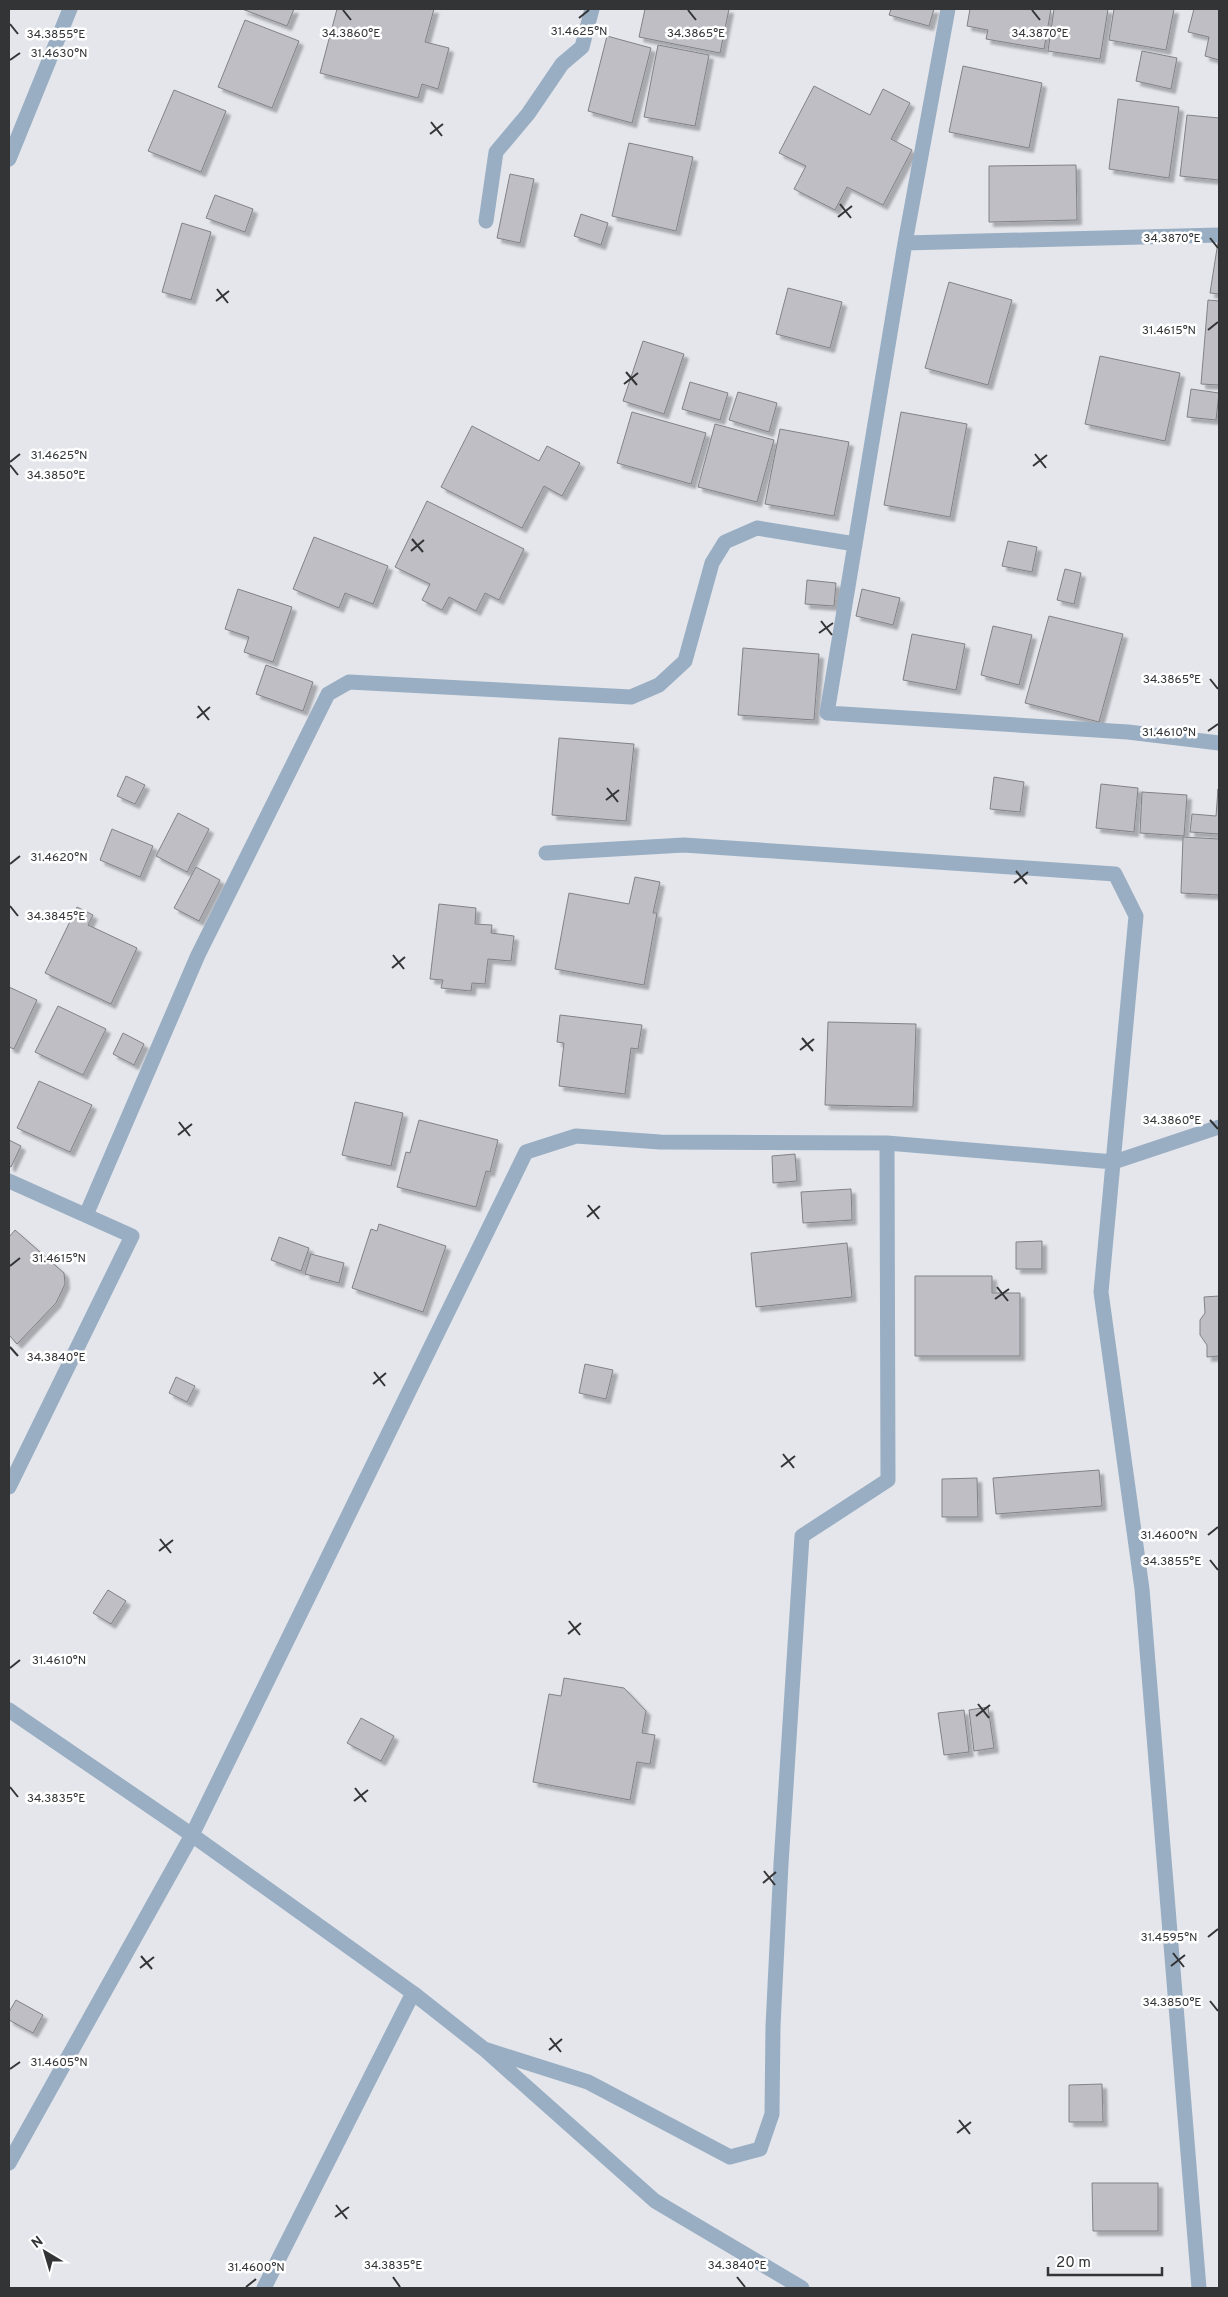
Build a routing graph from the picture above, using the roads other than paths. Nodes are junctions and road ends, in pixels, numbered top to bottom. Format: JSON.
{"nodes":[{"id":1,"x":70,"y":9,"type":"edge"},
{"id":2,"x":592,"y":9,"type":"edge"},
{"id":3,"x":948,"y":9,"type":"edge"},
{"id":4,"x":9,"y":160,"type":"edge"},
{"id":5,"x":486,"y":221,"type":"dead end"},
{"id":6,"x":1219,"y":234,"type":"edge"},
{"id":7,"x":905,"y":243,"type":"junction"},
{"id":8,"x":855,"y":544,"type":"junction"},
{"id":9,"x":1219,"y":743,"type":"edge"},
{"id":10,"x":546,"y":853,"type":"dead end"},
{"id":11,"x":1219,"y":1127,"type":"edge"},
{"id":12,"x":887,"y":1142,"type":"junction"},
{"id":13,"x":1114,"y":1162,"type":"junction"},
{"id":14,"x":9,"y":1180,"type":"edge"},
{"id":15,"x":86,"y":1215,"type":"junction"},
{"id":16,"x":9,"y":1487,"type":"edge"},
{"id":17,"x":9,"y":1710,"type":"edge"},
{"id":18,"x":192,"y":1835,"type":"junction"},
{"id":19,"x":413,"y":1992,"type":"junction"},
{"id":20,"x":484,"y":2049,"type":"junction"},
{"id":21,"x":9,"y":2162,"type":"edge"},
{"id":22,"x":264,"y":2288,"type":"edge"},
{"id":23,"x":802,"y":2288,"type":"edge"},
{"id":24,"x":1200,"y":2288,"type":"edge"}],
"edges":[{"from":1,"to":4,"type":"street"},
{"from":2,"to":5,"type":"street"},
{"from":3,"to":7,"type":"street"},
{"from":6,"to":7,"type":"street"},
{"from":7,"to":8,"type":"street"},
{"from":8,"to":9,"type":"street"},
{"from":8,"to":15,"type":"street"},
{"from":10,"to":13,"type":"street"},
{"from":11,"to":13,"type":"street"},
{"from":12,"to":13,"type":"street"},
{"from":12,"to":18,"type":"street"},
{"from":12,"to":20,"type":"street"},
{"from":13,"to":24,"type":"street"},
{"from":14,"to":15,"type":"street"},
{"from":15,"to":16,"type":"street"},
{"from":17,"to":18,"type":"street"},
{"from":18,"to":19,"type":"street"},
{"from":18,"to":21,"type":"street"},
{"from":19,"to":20,"type":"street"},
{"from":19,"to":22,"type":"street"},
{"from":20,"to":23,"type":"street"}]}
